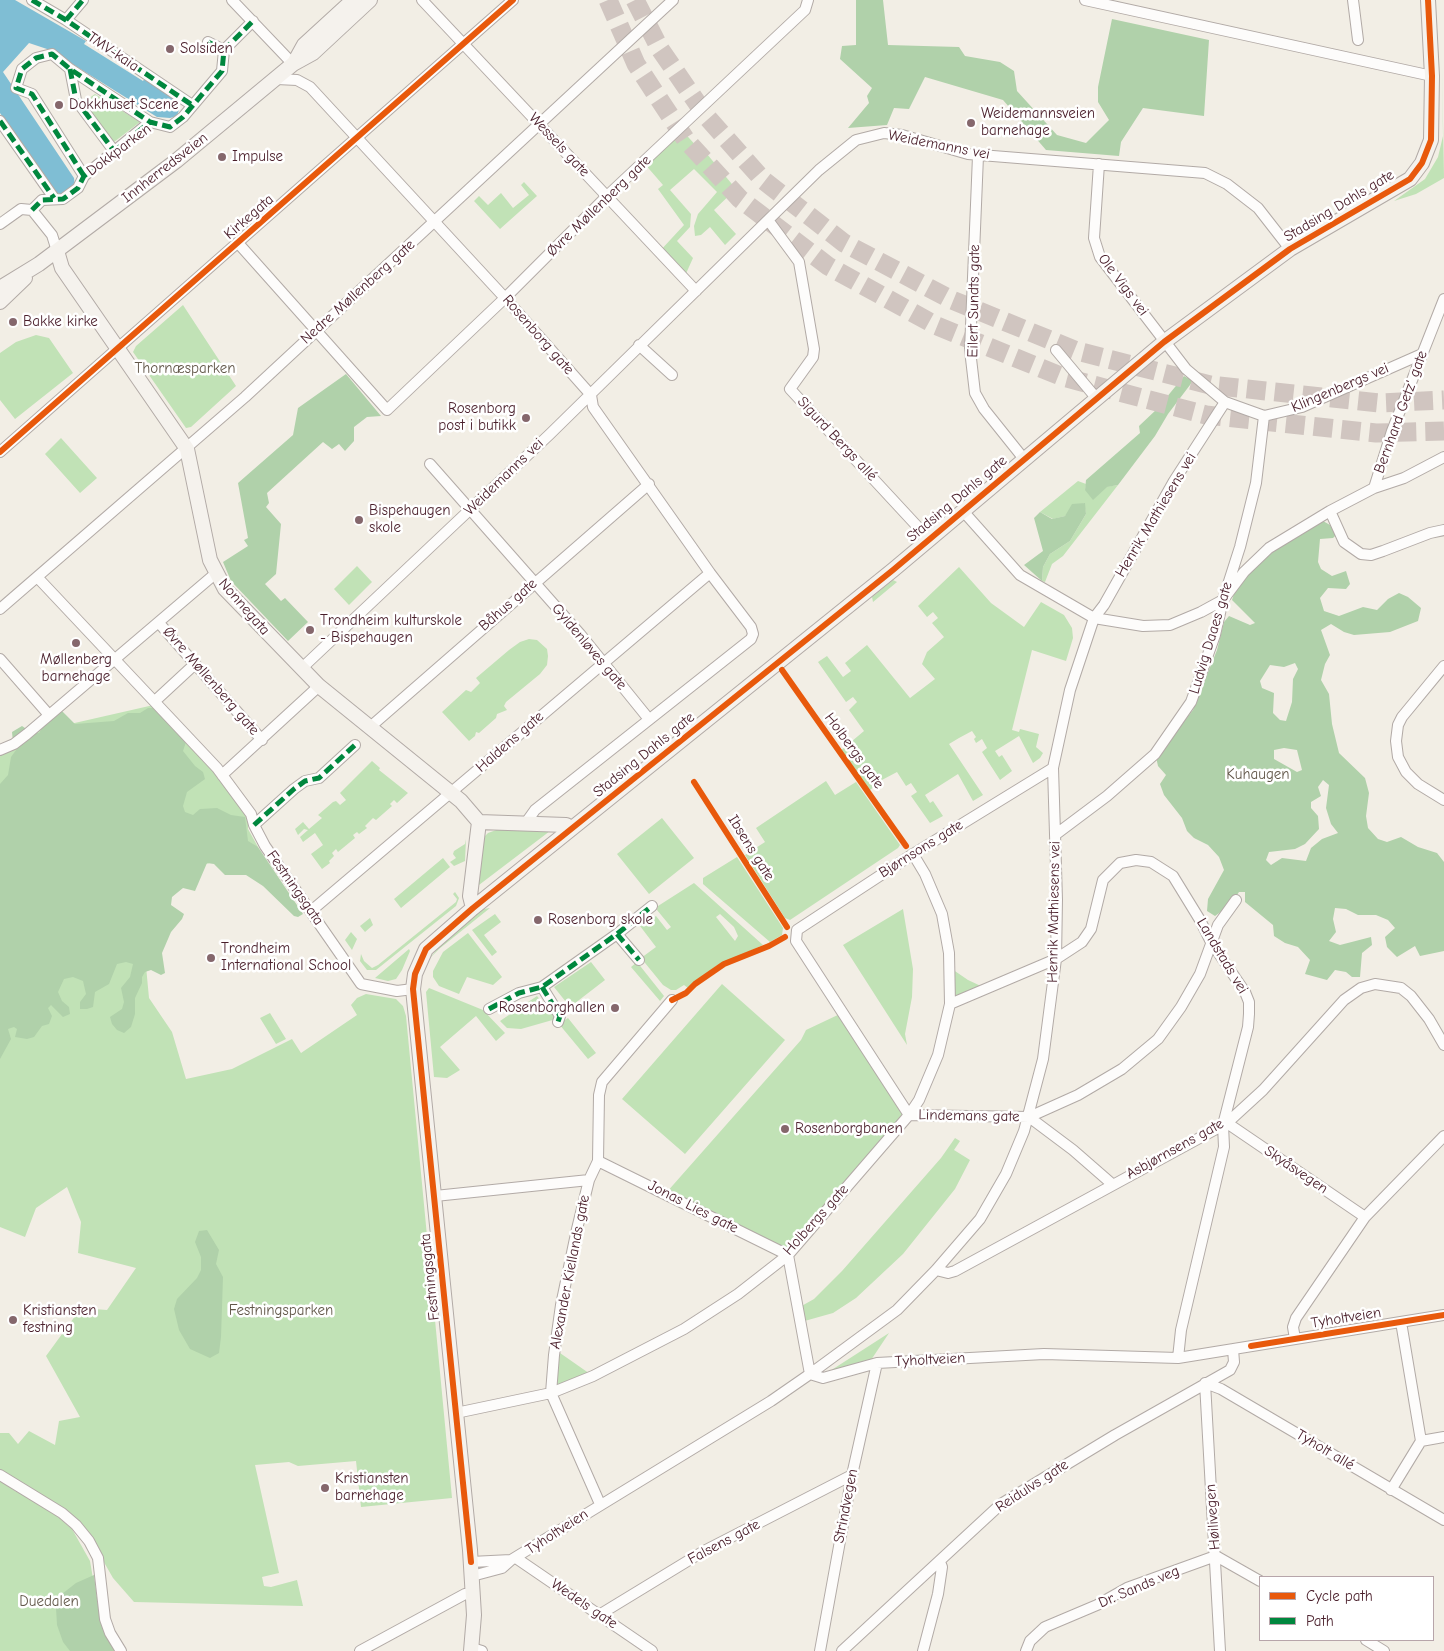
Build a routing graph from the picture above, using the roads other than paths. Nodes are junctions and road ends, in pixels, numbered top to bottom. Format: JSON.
{"nodes":[{"id":1,"x":32,"y":0,"type":"edge"},
{"id":2,"x":83,"y":0,"type":"edge"},
{"id":3,"x":353,"y":0,"type":"edge"},
{"id":4,"x":370,"y":0,"type":"edge"},
{"id":5,"x":422,"y":0,"type":"edge"},
{"id":6,"x":513,"y":0,"type":"edge"},
{"id":7,"x":673,"y":0,"type":"edge"},
{"id":8,"x":808,"y":0,"type":"edge"},
{"id":9,"x":1085,"y":0,"type":"edge"},
{"id":10,"x":1353,"y":0,"type":"edge"},
{"id":11,"x":1428,"y":0,"type":"edge"},
{"id":12,"x":236,"y":1,"type":"edge"},
{"id":13,"x":66,"y":20,"type":"junction"},
{"id":14,"x":253,"y":21,"type":"junction"},
{"id":15,"x":1358,"y":40,"type":"dead end"},
{"id":16,"x":208,"y":42,"type":"dead end"},
{"id":17,"x":463,"y":44,"type":"junction"},
{"id":18,"x":224,"y":50,"type":"junction"},
{"id":19,"x":293,"y":64,"type":"junction"},
{"id":20,"x":70,"y":69,"type":"junction"},
{"id":21,"x":1432,"y":76,"type":"junction"},
{"id":22,"x":277,"y":78,"type":"junction"},
{"id":23,"x":192,"y":105,"type":"junction"},
{"id":24,"x":0,"y":121,"type":"edge"},
{"id":25,"x":150,"y":122,"type":"junction"},
{"id":26,"x":540,"y":126,"type":"junction"},
{"id":27,"x":358,"y":137,"type":"junction"},
{"id":28,"x":114,"y":151,"type":"junction"},
{"id":29,"x":978,"y":156,"type":"junction"},
{"id":30,"x":1099,"y":164,"type":"junction"},
{"id":31,"x":84,"y":176,"type":"junction"},
{"id":32,"x":607,"y":196,"type":"junction"},
{"id":33,"x":54,"y":198,"type":"junction"},
{"id":34,"x":32,"y":210,"type":"junction"},
{"id":35,"x":768,"y":220,"type":"junction"},
{"id":36,"x":435,"y":222,"type":"junction"},
{"id":37,"x":0,"y":223,"type":"edge"},
{"id":38,"x":238,"y":242,"type":"junction"},
{"id":39,"x":1290,"y":249,"type":"junction"},
{"id":40,"x":57,"y":251,"type":"junction"},
{"id":41,"x":34,"y":268,"type":"junction"},
{"id":42,"x":0,"y":288,"type":"edge"},
{"id":43,"x":696,"y":291,"type":"junction"},
{"id":44,"x":505,"y":298,"type":"junction"},
{"id":45,"x":1444,"y":299,"type":"edge"},
{"id":46,"x":0,"y":302,"type":"edge"},
{"id":47,"x":316,"y":330,"type":"junction"},
{"id":48,"x":1164,"y":342,"type":"junction"},
{"id":49,"x":639,"y":345,"type":"junction"},
{"id":50,"x":116,"y":348,"type":"junction"},
{"id":51,"x":1056,"y":350,"type":"dead end"},
{"id":52,"x":1422,"y":354,"type":"junction"},
{"id":53,"x":672,"y":375,"type":"dead end"},
{"id":54,"x":591,"y":395,"type":"junction"},
{"id":55,"x":1097,"y":399,"type":"junction"},
{"id":56,"x":1225,"y":402,"type":"junction"},
{"id":57,"x":1264,"y":416,"type":"junction"},
{"id":58,"x":187,"y":449,"type":"junction"},
{"id":59,"x":0,"y":452,"type":"edge"},
{"id":60,"x":1444,"y":457,"type":"edge"},
{"id":61,"x":1024,"y":459,"type":"junction"},
{"id":62,"x":430,"y":464,"type":"dead end"},
{"id":63,"x":648,"y":484,"type":"junction"},
{"id":64,"x":1374,"y":488,"type":"junction"},
{"id":65,"x":471,"y":509,"type":"junction"},
{"id":66,"x":963,"y":511,"type":"junction"},
{"id":67,"x":1330,"y":511,"type":"junction"},
{"id":68,"x":1444,"y":530,"type":"edge"},
{"id":69,"x":929,"y":539,"type":"junction"},
{"id":70,"x":710,"y":573,"type":"junction"},
{"id":71,"x":216,"y":574,"type":"junction"},
{"id":72,"x":38,"y":578,"type":"junction"},
{"id":73,"x":535,"y":582,"type":"junction"},
{"id":74,"x":1223,"y":600,"type":"junction"},
{"id":75,"x":0,"y":609,"type":"edge"},
{"id":76,"x":1094,"y":618,"type":"junction"},
{"id":77,"x":159,"y":623,"type":"junction"},
{"id":78,"x":753,"y":634,"type":"joint"},
{"id":79,"x":115,"y":658,"type":"junction"},
{"id":80,"x":0,"y":659,"type":"edge"},
{"id":81,"x":603,"y":662,"type":"junction"},
{"id":82,"x":195,"y":664,"type":"junction"},
{"id":83,"x":1444,"y":666,"type":"edge"},
{"id":84,"x":302,"y":668,"type":"junction"},
{"id":85,"x":319,"y":686,"type":"junction"},
{"id":86,"x":154,"y":701,"type":"junction"},
{"id":87,"x":49,"y":715,"type":"junction"},
{"id":88,"x":648,"y":718,"type":"junction"},
{"id":89,"x":369,"y":728,"type":"junction"},
{"id":90,"x":262,"y":740,"type":"junction"},
{"id":91,"x":355,"y":745,"type":"dead end"},
{"id":92,"x":0,"y":750,"type":"edge"},
{"id":93,"x":1053,"y":768,"type":"junction"},
{"id":94,"x":222,"y":775,"type":"junction"},
{"id":95,"x":451,"y":793,"type":"junction"},
{"id":96,"x":1444,"y":800,"type":"edge"},
{"id":97,"x":479,"y":822,"type":"junction"},
{"id":98,"x":525,"y":824,"type":"junction"},
{"id":99,"x":254,"y":825,"type":"junction"},
{"id":100,"x":572,"y":828,"type":"junction"},
{"id":101,"x":1055,"y":835,"type":"junction"},
{"id":102,"x":913,"y":854,"type":"junction"},
{"id":103,"x":1236,"y":900,"type":"dead end"},
{"id":104,"x":652,"y":906,"type":"dead end"},
{"id":105,"x":473,"y":908,"type":"junction"},
{"id":106,"x":311,"y":911,"type":"junction"},
{"id":107,"x":617,"y":934,"type":"junction"},
{"id":108,"x":1211,"y":942,"type":"junction"},
{"id":109,"x":1056,"y":959,"type":"junction"},
{"id":110,"x":639,"y":960,"type":"dead end"},
{"id":111,"x":542,"y":987,"type":"junction"},
{"id":112,"x":413,"y":989,"type":"junction"},
{"id":113,"x":672,"y":1000,"type":"dead end"},
{"id":114,"x":950,"y":1004,"type":"junction"},
{"id":115,"x":489,"y":1009,"type":"dead end"},
{"id":116,"x":558,"y":1022,"type":"dead end"},
{"id":117,"x":1444,"y":1045,"type":"edge"},
{"id":118,"x":909,"y":1115,"type":"junction"},
{"id":119,"x":1029,"y":1117,"type":"junction"},
{"id":120,"x":1225,"y":1124,"type":"junction"},
{"id":121,"x":1444,"y":1136,"type":"edge"},
{"id":122,"x":598,"y":1161,"type":"junction"},
{"id":123,"x":589,"y":1180,"type":"junction"},
{"id":124,"x":1112,"y":1184,"type":"junction"},
{"id":125,"x":435,"y":1196,"type":"junction"},
{"id":126,"x":1365,"y":1218,"type":"junction"},
{"id":127,"x":788,"y":1255,"type":"junction"},
{"id":128,"x":936,"y":1270,"type":"junction"},
{"id":129,"x":1444,"y":1315,"type":"edge"},
{"id":130,"x":1401,"y":1322,"type":"junction"},
{"id":131,"x":1295,"y":1339,"type":"junction"},
{"id":132,"x":1233,"y":1348,"type":"junction"},
{"id":133,"x":1178,"y":1358,"type":"junction"},
{"id":134,"x":877,"y":1363,"type":"junction"},
{"id":135,"x":810,"y":1374,"type":"junction"},
{"id":136,"x":1205,"y":1383,"type":"junction"},
{"id":137,"x":551,"y":1393,"type":"junction"},
{"id":138,"x":456,"y":1413,"type":"junction"},
{"id":139,"x":1444,"y":1437,"type":"edge"},
{"id":140,"x":1421,"y":1441,"type":"junction"},
{"id":141,"x":0,"y":1476,"type":"edge"},
{"id":142,"x":852,"y":1476,"type":"junction"},
{"id":143,"x":1391,"y":1490,"type":"junction"},
{"id":144,"x":600,"y":1504,"type":"junction"},
{"id":145,"x":1444,"y":1520,"type":"edge"},
{"id":146,"x":1216,"y":1556,"type":"junction"},
{"id":147,"x":514,"y":1559,"type":"junction"},
{"id":148,"x":471,"y":1562,"type":"junction"},
{"id":149,"x":940,"y":1562,"type":"junction"},
{"id":150,"x":472,"y":1576,"type":"junction"},
{"id":151,"x":1259,"y":1580,"type":"edge"},
{"id":152,"x":473,"y":1593,"type":"junction"},
{"id":153,"x":600,"y":1615,"type":"junction"},
{"id":154,"x":1369,"y":1641,"type":"edge"},
{"id":155,"x":475,"y":1650,"type":"edge"},
{"id":156,"x":121,"y":1651,"type":"edge"},
{"id":157,"x":360,"y":1651,"type":"edge"},
{"id":158,"x":652,"y":1651,"type":"edge"},
{"id":159,"x":820,"y":1651,"type":"edge"},
{"id":160,"x":842,"y":1651,"type":"edge"},
{"id":161,"x":923,"y":1651,"type":"edge"},
{"id":162,"x":1026,"y":1651,"type":"edge"},
{"id":163,"x":1220,"y":1651,"type":"edge"},
{"id":164,"x":1384,"y":1651,"type":"edge"}],
"edges":[{"from":1,"to":13,"type":"street","name":"TMV-kaia"},
{"from":2,"to":13,"type":"street"},
{"from":3,"to":19,"type":"main road","name":"Innherredsveien"},
{"from":4,"to":19,"type":"main road","name":"Innherredsveien"},
{"from":5,"to":17,"type":"street","name":"Wessels gate"},
{"from":6,"to":17,"type":"street","name":"Kirkegata"},
{"from":7,"to":26,"type":"street","name":"Nedre Møllenberg gate"},
{"from":8,"to":32,"type":"street","name":"Øvre Møllenberg gate"},
{"from":9,"to":21,"type":"street"},
{"from":10,"to":15,"type":"street"},
{"from":11,"to":21,"type":"main road","name":"Stadsing Dahls gate"},
{"from":12,"to":14,"type":"street"},
{"from":13,"to":23,"type":"street","name":"TMV-kaia"},
{"from":14,"to":18,"type":"street"},
{"from":14,"to":19,"type":"street"},
{"from":16,"to":18,"type":"street"},
{"from":17,"to":26,"type":"street","name":"Wessels gate"},
{"from":17,"to":27,"type":"street","name":"Kirkegata"},
{"from":18,"to":23,"type":"street","name":"Dokkparken"},
{"from":19,"to":22,"type":"main road","name":"Innherredsveien"},
{"from":20,"to":25,"type":"street"},
{"from":20,"to":28,"type":"street"},
{"from":20,"to":31,"type":"street"},
{"from":21,"to":39,"type":"main road","name":"Stadsing Dahls gate"},
{"from":22,"to":27,"type":"street","name":"Rosenborg gate"},
{"from":22,"to":40,"type":"main road","name":"Innherredsveien"},
{"from":23,"to":25,"type":"street","name":"Dokkparken"},
{"from":24,"to":33,"type":"street"},
{"from":25,"to":28,"type":"street","name":"Dokkparken"},
{"from":26,"to":32,"type":"street","name":"Wessels gate"},
{"from":26,"to":36,"type":"street","name":"Nedre Møllenberg gate"},
{"from":27,"to":36,"type":"street","name":"Rosenborg gate"},
{"from":27,"to":38,"type":"street","name":"Kirkegata"},
{"from":28,"to":31,"type":"street","name":"Dokkparken"},
{"from":29,"to":30,"type":"street","name":"Weidemanns vei"},
{"from":29,"to":35,"type":"street","name":"Weidemanns vei"},
{"from":29,"to":61,"type":"street","name":"Eilert Sundts gate"},
{"from":30,"to":39,"type":"street","name":"Weidemanns vei"},
{"from":30,"to":48,"type":"street","name":"Ole Vigs vei"},
{"from":31,"to":33,"type":"street","name":"Dokkparken"},
{"from":32,"to":43,"type":"street","name":"Wessels gate"},
{"from":32,"to":44,"type":"street","name":"Øvre Møllenberg gate"},
{"from":33,"to":34,"type":"street","name":"Dokkparken"},
{"from":34,"to":37,"type":"street","name":"Dokkparken"},
{"from":34,"to":40,"type":"street"},
{"from":35,"to":43,"type":"street","name":"Weidemanns vei"},
{"from":35,"to":69,"type":"street","name":"Sigurd Bergs allé"},
{"from":36,"to":44,"type":"street","name":"Rosenborg gate"},
{"from":36,"to":47,"type":"street","name":"Nedre Møllenberg gate"},
{"from":38,"to":47,"type":"street"},
{"from":38,"to":50,"type":"street","name":"Kirkegata"},
{"from":39,"to":48,"type":"main road","name":"Stadsing Dahls gate"},
{"from":40,"to":41,"type":"main road","name":"Innherredsveien"},
{"from":40,"to":50,"type":"main road","name":"Nonnegata"},
{"from":41,"to":42,"type":"main road","name":"Innherredsveien"},
{"from":41,"to":46,"type":"main road","name":"Innherredsveien"},
{"from":43,"to":49,"type":"street","name":"Weidemanns vei"},
{"from":44,"to":47,"type":"street","name":"Øvre Møllenberg gate"},
{"from":44,"to":54,"type":"street","name":"Rosenborg gate"},
{"from":45,"to":52,"type":"street","name":"Bernhard Getz' gate"},
{"from":47,"to":58,"type":"street","name":"Nedre Møllenberg gate"},
{"from":48,"to":55,"type":"main road","name":"Stadsing Dahls gate"},
{"from":48,"to":56,"type":"street"},
{"from":49,"to":53,"type":"street"},
{"from":49,"to":54,"type":"street","name":"Weidemanns vei"},
{"from":50,"to":58,"type":"main road","name":"Nonnegata"},
{"from":50,"to":59,"type":"street","name":"Kirkegata"},
{"from":51,"to":55,"type":"street"},
{"from":52,"to":57,"type":"street","name":"Klingenbergs vei"},
{"from":52,"to":64,"type":"street","name":"Bernhard Getz' gate"},
{"from":54,"to":63,"type":"street","name":"Rosenborg gate"},
{"from":54,"to":65,"type":"street","name":"Weidemanns vei"},
{"from":55,"to":61,"type":"main road","name":"Stadsing Dahls gate"},
{"from":56,"to":57,"type":"street"},
{"from":56,"to":76,"type":"street","name":"Henrik Mathiesens vei"},
{"from":57,"to":74,"type":"street","name":"Ludvig Daaes gate"},
{"from":58,"to":71,"type":"main road","name":"Nonnegata"},
{"from":58,"to":72,"type":"street","name":"Nedre Møllenberg gate"},
{"from":60,"to":64,"type":"street"},
{"from":61,"to":66,"type":"main road","name":"Stadsing Dahls gate"},
{"from":62,"to":65,"type":"street","name":"Gyldenløves gate"},
{"from":63,"to":70,"type":"street","name":"Rosenborg gate"},
{"from":63,"to":73,"type":"street","name":"Båhus gate"},
{"from":64,"to":67,"type":"street","name":"Bernhard Getz' gate"},
{"from":65,"to":73,"type":"street","name":"Gyldenløves gate"},
{"from":65,"to":84,"type":"street","name":"Weidemanns vei"},
{"from":66,"to":69,"type":"main road","name":"Stadsing Dahls gate"},
{"from":66,"to":76,"type":"street"},
{"from":67,"to":68,"type":"street"},
{"from":67,"to":74,"type":"street","name":"Bernhard Getz' gate"},
{"from":69,"to":100,"type":"main road","name":"Stadsing Dahls gate"},
{"from":70,"to":78,"type":"street","name":"Rosenborg gate"},
{"from":70,"to":81,"type":"street","name":"Haldens gate"},
{"from":71,"to":77,"type":"street","name":"Øvre Møllenberg gate"},
{"from":71,"to":84,"type":"main road","name":"Nonnegata"},
{"from":72,"to":75,"type":"street","name":"Nedre Møllenberg gate"},
{"from":72,"to":79,"type":"street"},
{"from":73,"to":81,"type":"street","name":"Gyldenløves gate"},
{"from":73,"to":89,"type":"street","name":"Båhus gate"},
{"from":74,"to":76,"type":"street"},
{"from":74,"to":101,"type":"street","name":"Ludvig Daaes gate"},
{"from":76,"to":93,"type":"street","name":"Henrik Mathiesens vei"},
{"from":77,"to":79,"type":"street","name":"Øvre Møllenberg gate"},
{"from":77,"to":82,"type":"street","name":"Øvre Møllenberg gate"},
{"from":78,"to":88,"type":"street","name":"Stadsing Dahls gate"},
{"from":79,"to":86,"type":"street","name":"Festningsgata"},
{"from":79,"to":87,"type":"street","name":"Øvre Møllenberg gate"},
{"from":80,"to":87,"type":"street"},
{"from":81,"to":88,"type":"street","name":"Gyldenløves gate"},
{"from":81,"to":95,"type":"street","name":"Haldens gate"},
{"from":82,"to":86,"type":"street"},
{"from":82,"to":90,"type":"street","name":"Øvre Møllenberg gate"},
{"from":83,"to":96,"type":"street"},
{"from":84,"to":85,"type":"main road","name":"Nonnegata"},
{"from":85,"to":89,"type":"main road","name":"Nonnegata"},
{"from":85,"to":90,"type":"street"},
{"from":86,"to":94,"type":"street","name":"Festningsgata"},
{"from":87,"to":92,"type":"street","name":"Øvre Møllenberg gate"},
{"from":88,"to":98,"type":"street","name":"Stadsing Dahls gate"},
{"from":89,"to":95,"type":"main road","name":"Nonnegata"},
{"from":90,"to":94,"type":"street"},
{"from":91,"to":99,"type":"street"},
{"from":93,"to":101,"type":"street","name":"Henrik Mathiesens vei"},
{"from":93,"to":102,"type":"street","name":"Bjørnsons gate"},
{"from":94,"to":99,"type":"street","name":"Festningsgata"},
{"from":95,"to":97,"type":"main road","name":"Nonnegata"},
{"from":95,"to":106,"type":"street","name":"Haldens gate"},
{"from":97,"to":98,"type":"main road"},
{"from":97,"to":105,"type":"main road"},
{"from":98,"to":100,"type":"main road"},
{"from":99,"to":106,"type":"street","name":"Festningsgata"},
{"from":100,"to":105,"type":"main road","name":"Stadsing Dahls gate"},
{"from":101,"to":109,"type":"street","name":"Henrik Mathiesens vei"},
{"from":102,"to":114,"type":"street","name":"Holbergs gate"},
{"from":102,"to":118,"type":"street","name":"Bjørnsons gate"},
{"from":103,"to":108,"type":"street","name":"Lindemans gate"},
{"from":104,"to":107,"type":"street"},
{"from":105,"to":112,"type":"main road","name":"Stadsing Dahls gate"},
{"from":106,"to":112,"type":"street","name":"Festningsgata"},
{"from":107,"to":110,"type":"street"},
{"from":107,"to":111,"type":"street"},
{"from":108,"to":109,"type":"street","name":"Landstads vei"},
{"from":108,"to":119,"type":"street","name":"Lindemans gate"},
{"from":108,"to":120,"type":"street","name":"Landstads vei"},
{"from":109,"to":114,"type":"street","name":"Landstads vei"},
{"from":109,"to":119,"type":"street","name":"Henrik Mathiesens vei"},
{"from":111,"to":115,"type":"street"},
{"from":111,"to":116,"type":"street"},
{"from":112,"to":125,"type":"main road","name":"Festningsgata"},
{"from":113,"to":122,"type":"street"},
{"from":114,"to":118,"type":"street","name":"Holbergs gate"},
{"from":117,"to":120,"type":"street","name":"Asbjørnsens gate"},
{"from":118,"to":119,"type":"street","name":"Lindemans gate"},
{"from":118,"to":127,"type":"street","name":"Holbergs gate"},
{"from":119,"to":124,"type":"street","name":"Lindemans gate"},
{"from":119,"to":128,"type":"street","name":"Henrik Mathiesens vei"},
{"from":120,"to":124,"type":"street","name":"Asbjørnsens gate"},
{"from":120,"to":126,"type":"street","name":"Skyåsvegen"},
{"from":120,"to":133,"type":"street","name":"Landstads vei"},
{"from":121,"to":126,"type":"street"},
{"from":122,"to":123,"type":"street","name":"Alexander Kiellands gate"},
{"from":122,"to":127,"type":"street","name":"Jonas Lies gate"},
{"from":123,"to":125,"type":"street"},
{"from":123,"to":137,"type":"street","name":"Alexander Kiellands gate"},
{"from":124,"to":128,"type":"street","name":"Asbjørnsens gate"},
{"from":125,"to":138,"type":"main road","name":"Festningsgata"},
{"from":126,"to":131,"type":"street"},
{"from":127,"to":135,"type":"street"},
{"from":127,"to":137,"type":"street","name":"Holbergs gate"},
{"from":128,"to":135,"type":"street","name":"Henrik Mathiesens vei"},
{"from":129,"to":130,"type":"street","name":"Tyholtveien"},
{"from":130,"to":131,"type":"street","name":"Tyholtveien"},
{"from":130,"to":140,"type":"street","name":"Tyholtveien"},
{"from":131,"to":132,"type":"street","name":"Tyholtveien"},
{"from":132,"to":133,"type":"street","name":"Tyholtveien"},
{"from":132,"to":136,"type":"street","name":"Reidulvs gate"},
{"from":133,"to":134,"type":"street","name":"Tyholtveien"},
{"from":134,"to":135,"type":"street","name":"Tyholtveien"},
{"from":134,"to":142,"type":"street","name":"Strindvegen"},
{"from":135,"to":144,"type":"street","name":"Tyholtveien"},
{"from":136,"to":143,"type":"street","name":"Tyholt allé"},
{"from":136,"to":146,"type":"street","name":"Høilivegen"},
{"from":136,"to":149,"type":"street","name":"Reidulvs gate"},
{"from":137,"to":138,"type":"street","name":"Holbergs gate"},
{"from":137,"to":144,"type":"street","name":"Alexander Kiellands gate"},
{"from":138,"to":148,"type":"main road","name":"Festningsgata"},
{"from":139,"to":140,"type":"street"},
{"from":140,"to":143,"type":"street"},
{"from":141,"to":156,"type":"street"},
{"from":142,"to":153,"type":"street","name":"Falsens gate"},
{"from":142,"to":159,"type":"street","name":"Strindvegen"},
{"from":143,"to":145,"type":"street","name":"Tyholt allé"},
{"from":144,"to":147,"type":"street","name":"Tyholtveien"},
{"from":146,"to":151,"type":"street"},
{"from":146,"to":162,"type":"street","name":"Dr. Sands veg"},
{"from":146,"to":163,"type":"street","name":"Høilivegen"},
{"from":147,"to":148,"type":"street","name":"Tyholtveien"},
{"from":147,"to":150,"type":"street","name":"Tyholtveien"},
{"from":147,"to":153,"type":"street","name":"Wedels gate"},
{"from":148,"to":150,"type":"main road","name":"Festningsgata"},
{"from":149,"to":160,"type":"street","name":"Reidulvs gate"},
{"from":149,"to":161,"type":"street"},
{"from":150,"to":152,"type":"main road","name":"Festningsgata"},
{"from":152,"to":155,"type":"main road","name":"Festningsgata"},
{"from":152,"to":157,"type":"street"},
{"from":153,"to":158,"type":"street","name":"Wedels gate"},
{"from":154,"to":164,"type":"street"}]}
